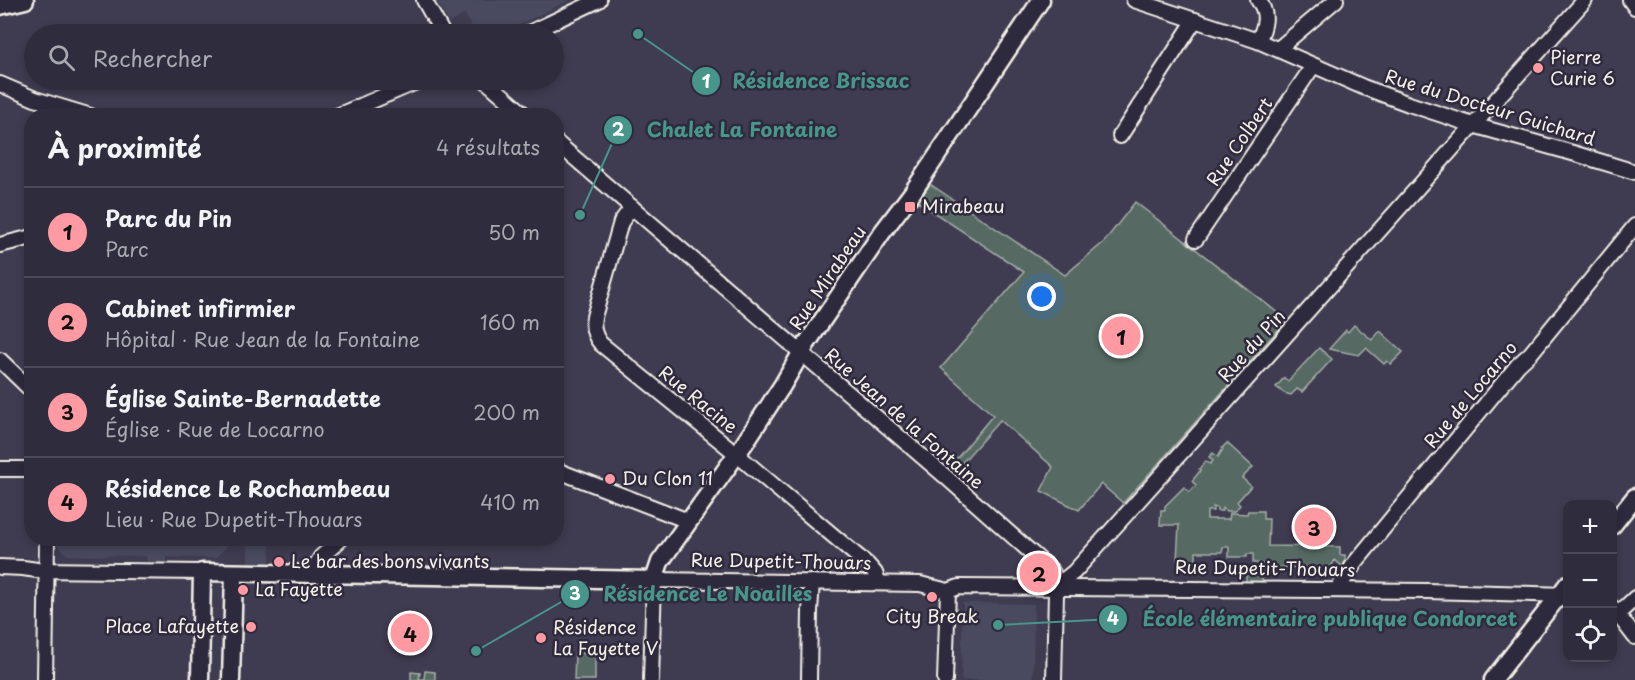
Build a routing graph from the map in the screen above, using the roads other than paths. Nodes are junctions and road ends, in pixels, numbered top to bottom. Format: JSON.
{"nodes":[{"id":1,"x":25,"y":0,"type":"edge"},
{"id":2,"x":424,"y":0,"type":"edge"},
{"id":3,"x":599,"y":0,"type":"edge"},
{"id":4,"x":1041,"y":0,"type":"edge"},
{"id":5,"x":1134,"y":0,"type":"edge"},
{"id":6,"x":1258,"y":0,"type":"edge"},
{"id":7,"x":1336,"y":0,"type":"edge"},
{"id":8,"x":1585,"y":0,"type":"edge"},
{"id":9,"x":1630,"y":0,"type":"edge"},
{"id":10,"x":0,"y":6,"type":"edge"},
{"id":11,"x":1635,"y":7,"type":"edge"},
{"id":12,"x":1195,"y":20,"type":"junction"},
{"id":13,"x":437,"y":24,"type":"edge"},
{"id":14,"x":548,"y":24,"type":"edge"},
{"id":15,"x":1258,"y":41,"type":"junction"},
{"id":16,"x":1278,"y":50,"type":"junction"},
{"id":17,"x":1313,"y":66,"type":"junction"},
{"id":18,"x":0,"y":84,"type":"edge"},
{"id":19,"x":398,"y":90,"type":"edge"},
{"id":20,"x":496,"y":90,"type":"edge"},
{"id":21,"x":65,"y":108,"type":"edge"},
{"id":22,"x":356,"y":108,"type":"edge"},
{"id":23,"x":517,"y":108,"type":"edge"},
{"id":24,"x":1473,"y":125,"type":"junction"},
{"id":25,"x":1120,"y":136,"type":"dead end"},
{"id":26,"x":564,"y":149,"type":"edge"},
{"id":27,"x":1635,"y":172,"type":"edge"},
{"id":28,"x":632,"y":207,"type":"junction"},
{"id":29,"x":1635,"y":226,"type":"edge"},
{"id":30,"x":24,"y":239,"type":"edge"},
{"id":31,"x":1196,"y":239,"type":"dead end"},
{"id":32,"x":0,"y":245,"type":"edge"},
{"id":33,"x":801,"y":353,"type":"junction"},
{"id":34,"x":0,"y":360,"type":"edge"},
{"id":35,"x":24,"y":383,"type":"edge"},
{"id":36,"x":736,"y":454,"type":"junction"},
{"id":37,"x":0,"y":469,"type":"edge"},
{"id":38,"x":24,"y":470,"type":"edge"},
{"id":39,"x":564,"y":473,"type":"edge"},
{"id":40,"x":1635,"y":497,"type":"edge"},
{"id":41,"x":1617,"y":520,"type":"edge"},
{"id":42,"x":688,"y":521,"type":"junction"},
{"id":43,"x":47,"y":546,"type":"edge"},
{"id":44,"x":333,"y":546,"type":"edge"},
{"id":45,"x":0,"y":567,"type":"edge"},
{"id":46,"x":47,"y":569,"type":"junction"},
{"id":47,"x":202,"y":572,"type":"junction"},
{"id":48,"x":234,"y":574,"type":"junction"},
{"id":49,"x":310,"y":575,"type":"junction"},
{"id":50,"x":654,"y":580,"type":"junction"},
{"id":51,"x":812,"y":582,"type":"junction"},
{"id":52,"x":879,"y":583,"type":"junction"},
{"id":53,"x":1055,"y":587,"type":"junction"},
{"id":54,"x":1339,"y":590,"type":"junction"},
{"id":55,"x":948,"y":591,"type":"junction"},
{"id":56,"x":1563,"y":591,"type":"edge"},
{"id":57,"x":1563,"y":593,"type":"edge"},
{"id":58,"x":1635,"y":598,"type":"edge"},
{"id":59,"x":1617,"y":610,"type":"edge"},
{"id":60,"x":1617,"y":614,"type":"edge"},
{"id":61,"x":1635,"y":637,"type":"edge"},
{"id":62,"x":45,"y":680,"type":"edge"},
{"id":63,"x":200,"y":680,"type":"edge"},
{"id":64,"x":231,"y":680,"type":"edge"},
{"id":65,"x":651,"y":680,"type":"edge"},
{"id":66,"x":809,"y":680,"type":"edge"},
{"id":67,"x":945,"y":680,"type":"edge"},
{"id":68,"x":1054,"y":680,"type":"edge"},
{"id":69,"x":1493,"y":680,"type":"edge"}],
"edges":[{"from":1,"to":10,"type":"street"},
{"from":2,"to":13,"type":"street"},
{"from":3,"to":14,"type":"street"},
{"from":4,"to":33,"type":"street","name":"Rue Mirabeau"},
{"from":5,"to":12,"type":"street","name":"Rue du Docteur Guichard"},
{"from":6,"to":15,"type":"street"},
{"from":7,"to":16,"type":"street"},
{"from":8,"to":24,"type":"street","name":"Rue du Pin"},
{"from":9,"to":11,"type":"street"},
{"from":12,"to":15,"type":"street","name":"Rue du Docteur Guichard"},
{"from":12,"to":25,"type":"street"},
{"from":15,"to":16,"type":"street","name":"Rue du Docteur Guichard"},
{"from":16,"to":17,"type":"street","name":"Rue du Docteur Guichard"},
{"from":17,"to":24,"type":"street","name":"Rue du Docteur Guichard"},
{"from":17,"to":31,"type":"street","name":"Rue Colbert"},
{"from":18,"to":21,"type":"street"},
{"from":19,"to":22,"type":"street"},
{"from":20,"to":23,"type":"street"},
{"from":24,"to":27,"type":"street","name":"Rue du Docteur Guichard"},
{"from":24,"to":53,"type":"street","name":"Rue du Pin"},
{"from":26,"to":28,"type":"street","name":"Rue Jean de la Fontaine"},
{"from":28,"to":33,"type":"street","name":"Rue Jean de la Fontaine"},
{"from":28,"to":36,"type":"street","name":"Rue Racine"},
{"from":29,"to":54,"type":"street","name":"Rue de Locarno"},
{"from":30,"to":32,"type":"street"},
{"from":33,"to":36,"type":"street","name":"Rue Mirabeau"},
{"from":33,"to":53,"type":"street","name":"Rue Jean de la Fontaine"},
{"from":34,"to":35,"type":"street"},
{"from":36,"to":42,"type":"street","name":"Rue Mirabeau"},
{"from":36,"to":52,"type":"street","name":"Rue Racine"},
{"from":37,"to":38,"type":"street"},
{"from":39,"to":42,"type":"street"},
{"from":40,"to":41,"type":"street"},
{"from":42,"to":50,"type":"street","name":"Rue Mirabeau"},
{"from":43,"to":46,"type":"street"},
{"from":44,"to":49,"type":"street"},
{"from":45,"to":46,"type":"street","name":"Rue Dupetit-Thouars"},
{"from":46,"to":47,"type":"street","name":"Rue Dupetit-Thouars"},
{"from":46,"to":62,"type":"street"},
{"from":47,"to":48,"type":"street","name":"Rue Dupetit-Thouars"},
{"from":47,"to":63,"type":"street"},
{"from":48,"to":49,"type":"street","name":"Rue Dupetit-Thouars"},
{"from":48,"to":64,"type":"street"},
{"from":49,"to":50,"type":"street","name":"Rue Dupetit-Thouars"},
{"from":50,"to":51,"type":"street","name":"Rue Dupetit-Thouars"},
{"from":50,"to":65,"type":"street"},
{"from":51,"to":52,"type":"street","name":"Rue Dupetit-Thouars"},
{"from":51,"to":66,"type":"street"},
{"from":52,"to":55,"type":"street","name":"Rue Dupetit-Thouars"},
{"from":53,"to":54,"type":"street","name":"Rue Dupetit-Thouars"},
{"from":53,"to":55,"type":"street","name":"Rue Dupetit-Thouars"},
{"from":53,"to":68,"type":"street"},
{"from":54,"to":56,"type":"street","name":"Rue Dupetit-Thouars"},
{"from":55,"to":67,"type":"street"},
{"from":57,"to":69,"type":"street"},
{"from":58,"to":59,"type":"street"},
{"from":60,"to":61,"type":"street"}]}
